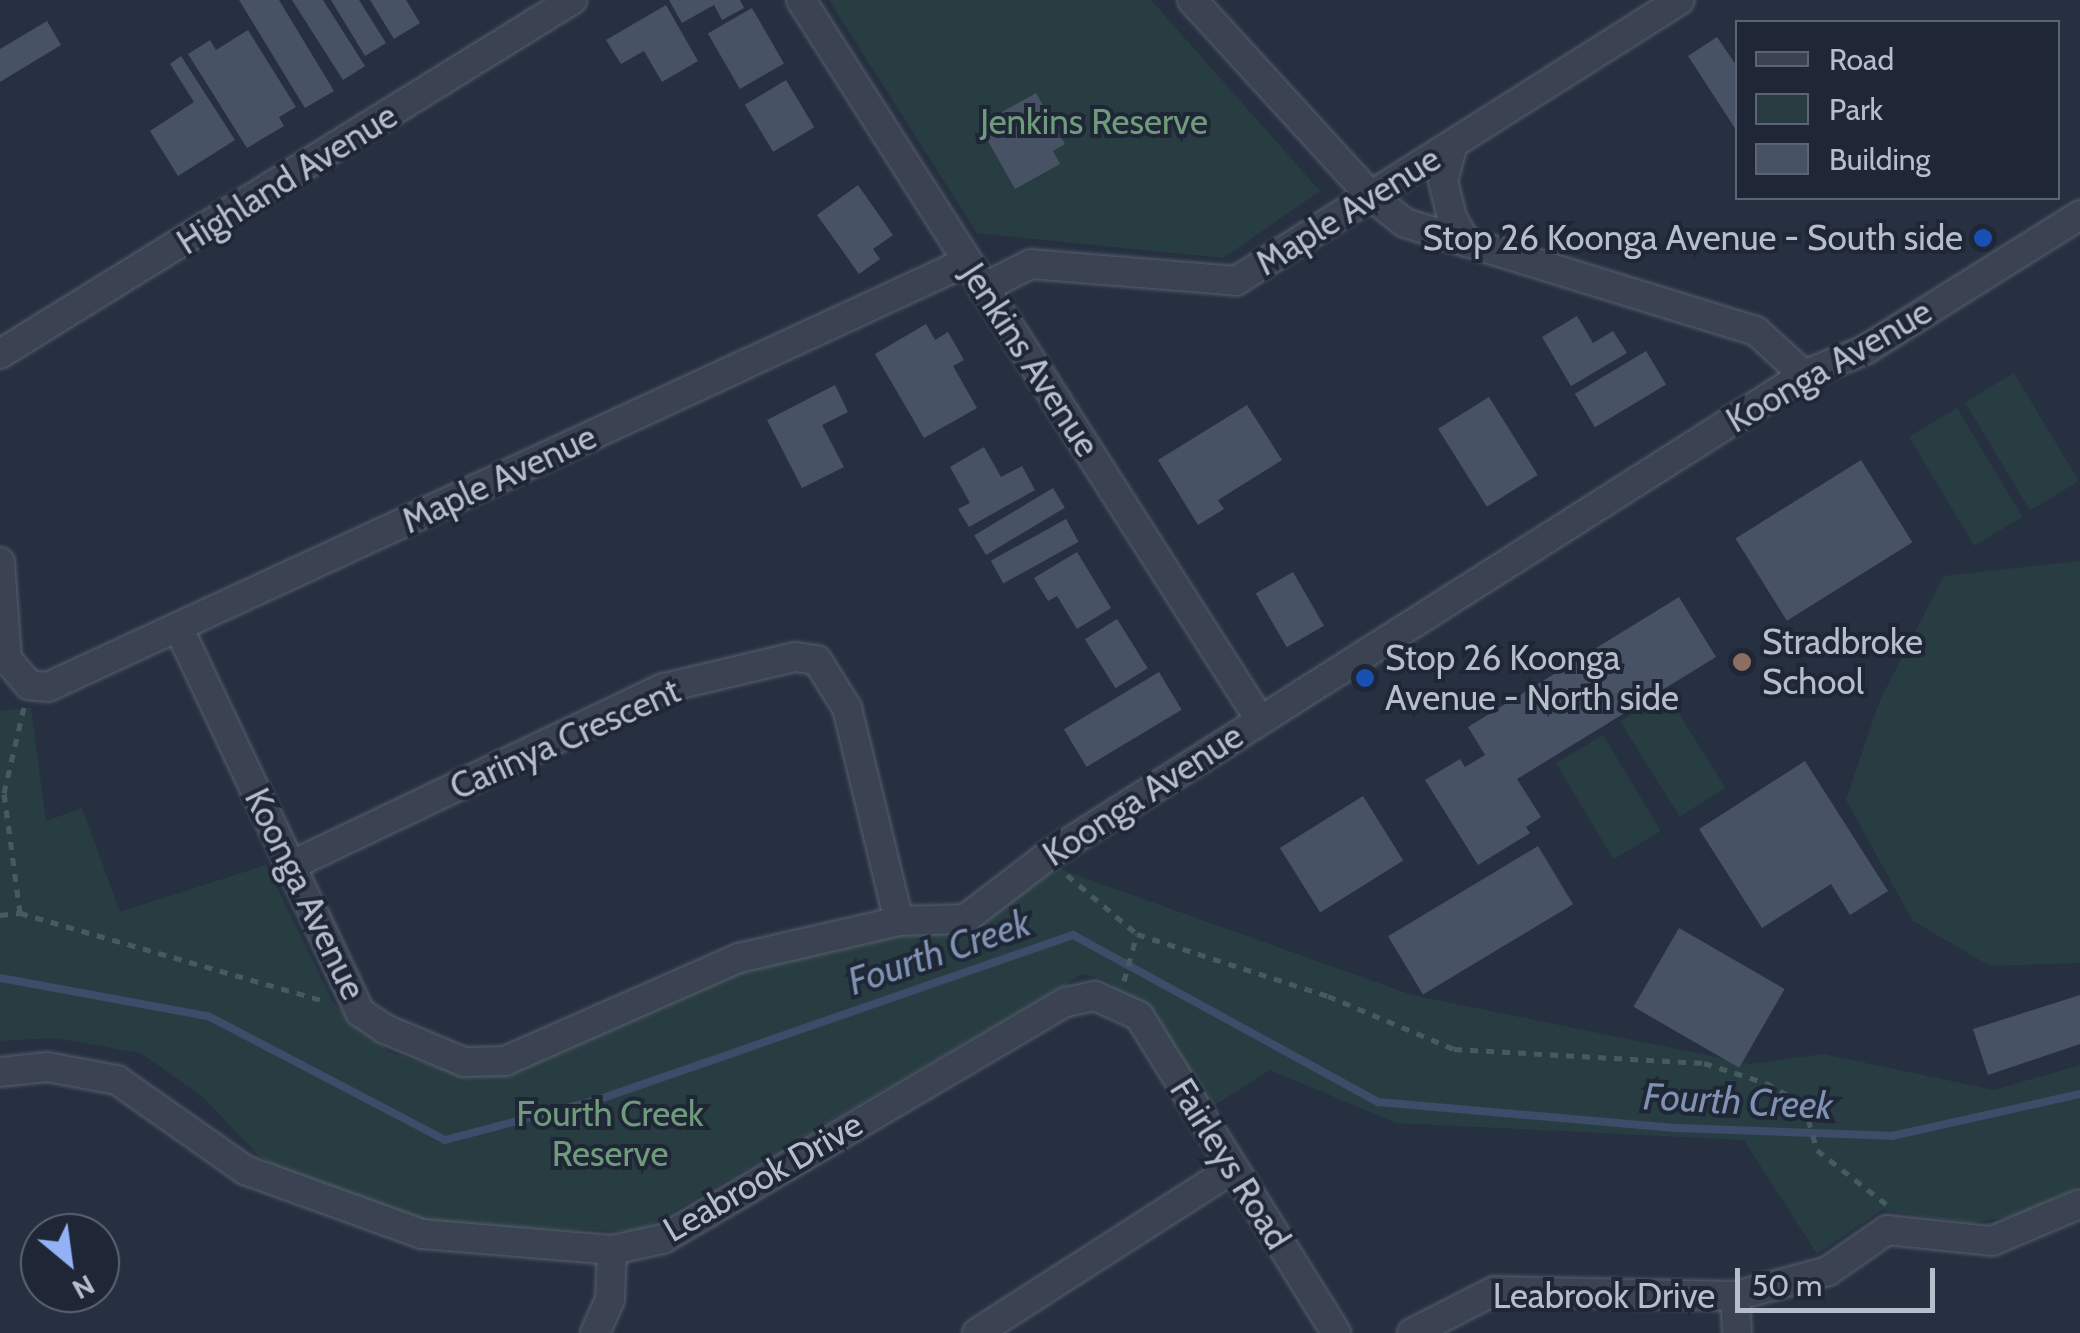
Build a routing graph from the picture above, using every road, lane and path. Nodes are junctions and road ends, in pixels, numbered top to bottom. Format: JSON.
{"nodes":[{"id":1,"x":572,"y":0,"type":"edge"},
{"id":2,"x":801,"y":0,"type":"edge"},
{"id":3,"x":1192,"y":0,"type":"edge"},
{"id":4,"x":1670,"y":3,"type":"edge"},
{"id":5,"x":1454,"y":144,"type":"junction"},
{"id":6,"x":1371,"y":196,"type":"junction"},
{"id":7,"x":2080,"y":215,"type":"edge"},
{"id":8,"x":1466,"y":242,"type":"junction"},
{"id":9,"x":966,"y":262,"type":"junction"},
{"id":10,"x":983,"y":288,"type":"junction"},
{"id":11,"x":0,"y":354,"type":"edge"},
{"id":12,"x":1804,"y":375,"type":"junction"},
{"id":13,"x":0,"y":562,"type":"edge"},
{"id":14,"x":179,"y":630,"type":"junction"},
{"id":15,"x":29,"y":685,"type":"junction"},
{"id":16,"x":1260,"y":720,"type":"junction"},
{"id":17,"x":1046,"y":857,"type":"junction"},
{"id":18,"x":290,"y":866,"type":"junction"},
{"id":19,"x":20,"y":913,"type":"junction"},
{"id":20,"x":0,"y":915,"type":"edge"},
{"id":21,"x":899,"y":921,"type":"junction"},
{"id":22,"x":1137,"y":934,"type":"junction"},
{"id":23,"x":1118,"y":1003,"type":"junction"},
{"id":24,"x":360,"y":1012,"type":"junction"},
{"id":25,"x":0,"y":1072,"type":"edge"},
{"id":26,"x":1232,"y":1169,"type":"junction"},
{"id":27,"x":2080,"y":1204,"type":"edge"},
{"id":28,"x":1887,"y":1230,"type":"junction"},
{"id":29,"x":612,"y":1250,"type":"junction"},
{"id":30,"x":1735,"y":1296,"type":"junction"},
{"id":31,"x":596,"y":1333,"type":"edge"},
{"id":32,"x":977,"y":1333,"type":"edge"},
{"id":33,"x":1336,"y":1333,"type":"edge"},
{"id":34,"x":1412,"y":1333,"type":"edge"},
{"id":35,"x":1737,"y":1333,"type":"edge"}],
"edges":[{"from":1,"to":11,"type":"street","name":"Highland Avenue"},
{"from":2,"to":9,"type":"street","name":"Jenkins Avenue"},
{"from":3,"to":6,"type":"street"},
{"from":4,"to":5,"type":"street","name":"Maple Avenue"},
{"from":5,"to":6,"type":"street","name":"Maple Avenue"},
{"from":5,"to":8,"type":"street"},
{"from":6,"to":8,"type":"street"},
{"from":6,"to":10,"type":"street","name":"Maple Avenue"},
{"from":7,"to":12,"type":"street","name":"Koonga Avenue"},
{"from":8,"to":12,"type":"street"},
{"from":9,"to":10,"type":"street","name":"Jenkins Avenue"},
{"from":9,"to":14,"type":"street","name":"Maple Avenue"},
{"from":10,"to":16,"type":"street","name":"Jenkins Avenue"},
{"from":12,"to":16,"type":"street","name":"Koonga Avenue"},
{"from":13,"to":15,"type":"street"},
{"from":14,"to":15,"type":"street","name":"Maple Avenue"},
{"from":14,"to":18,"type":"street","name":"Koonga Avenue"},
{"from":15,"to":19,"type":"path"},
{"from":16,"to":17,"type":"street","name":"Koonga Avenue"},
{"from":17,"to":21,"type":"street","name":"Koonga Avenue"},
{"from":17,"to":22,"type":"path"},
{"from":18,"to":21,"type":"street","name":"Carinya Crescent"},
{"from":18,"to":24,"type":"street","name":"Koonga Avenue"},
{"from":19,"to":20,"type":"path"},
{"from":19,"to":24,"type":"path"},
{"from":21,"to":24,"type":"street","name":"Koonga Avenue"},
{"from":22,"to":23,"type":"path"},
{"from":22,"to":28,"type":"path"},
{"from":23,"to":26,"type":"street","name":"Fairleys Road"},
{"from":23,"to":29,"type":"street","name":"Leabrook Drive"},
{"from":25,"to":29,"type":"street","name":"Leabrook Drive"},
{"from":26,"to":32,"type":"street"},
{"from":26,"to":33,"type":"street","name":"Fairleys Road"},
{"from":27,"to":28,"type":"street"},
{"from":28,"to":30,"type":"street","name":"Leabrook Drive"},
{"from":29,"to":31,"type":"street"},
{"from":30,"to":34,"type":"street","name":"Leabrook Drive"},
{"from":30,"to":35,"type":"street"}]}
